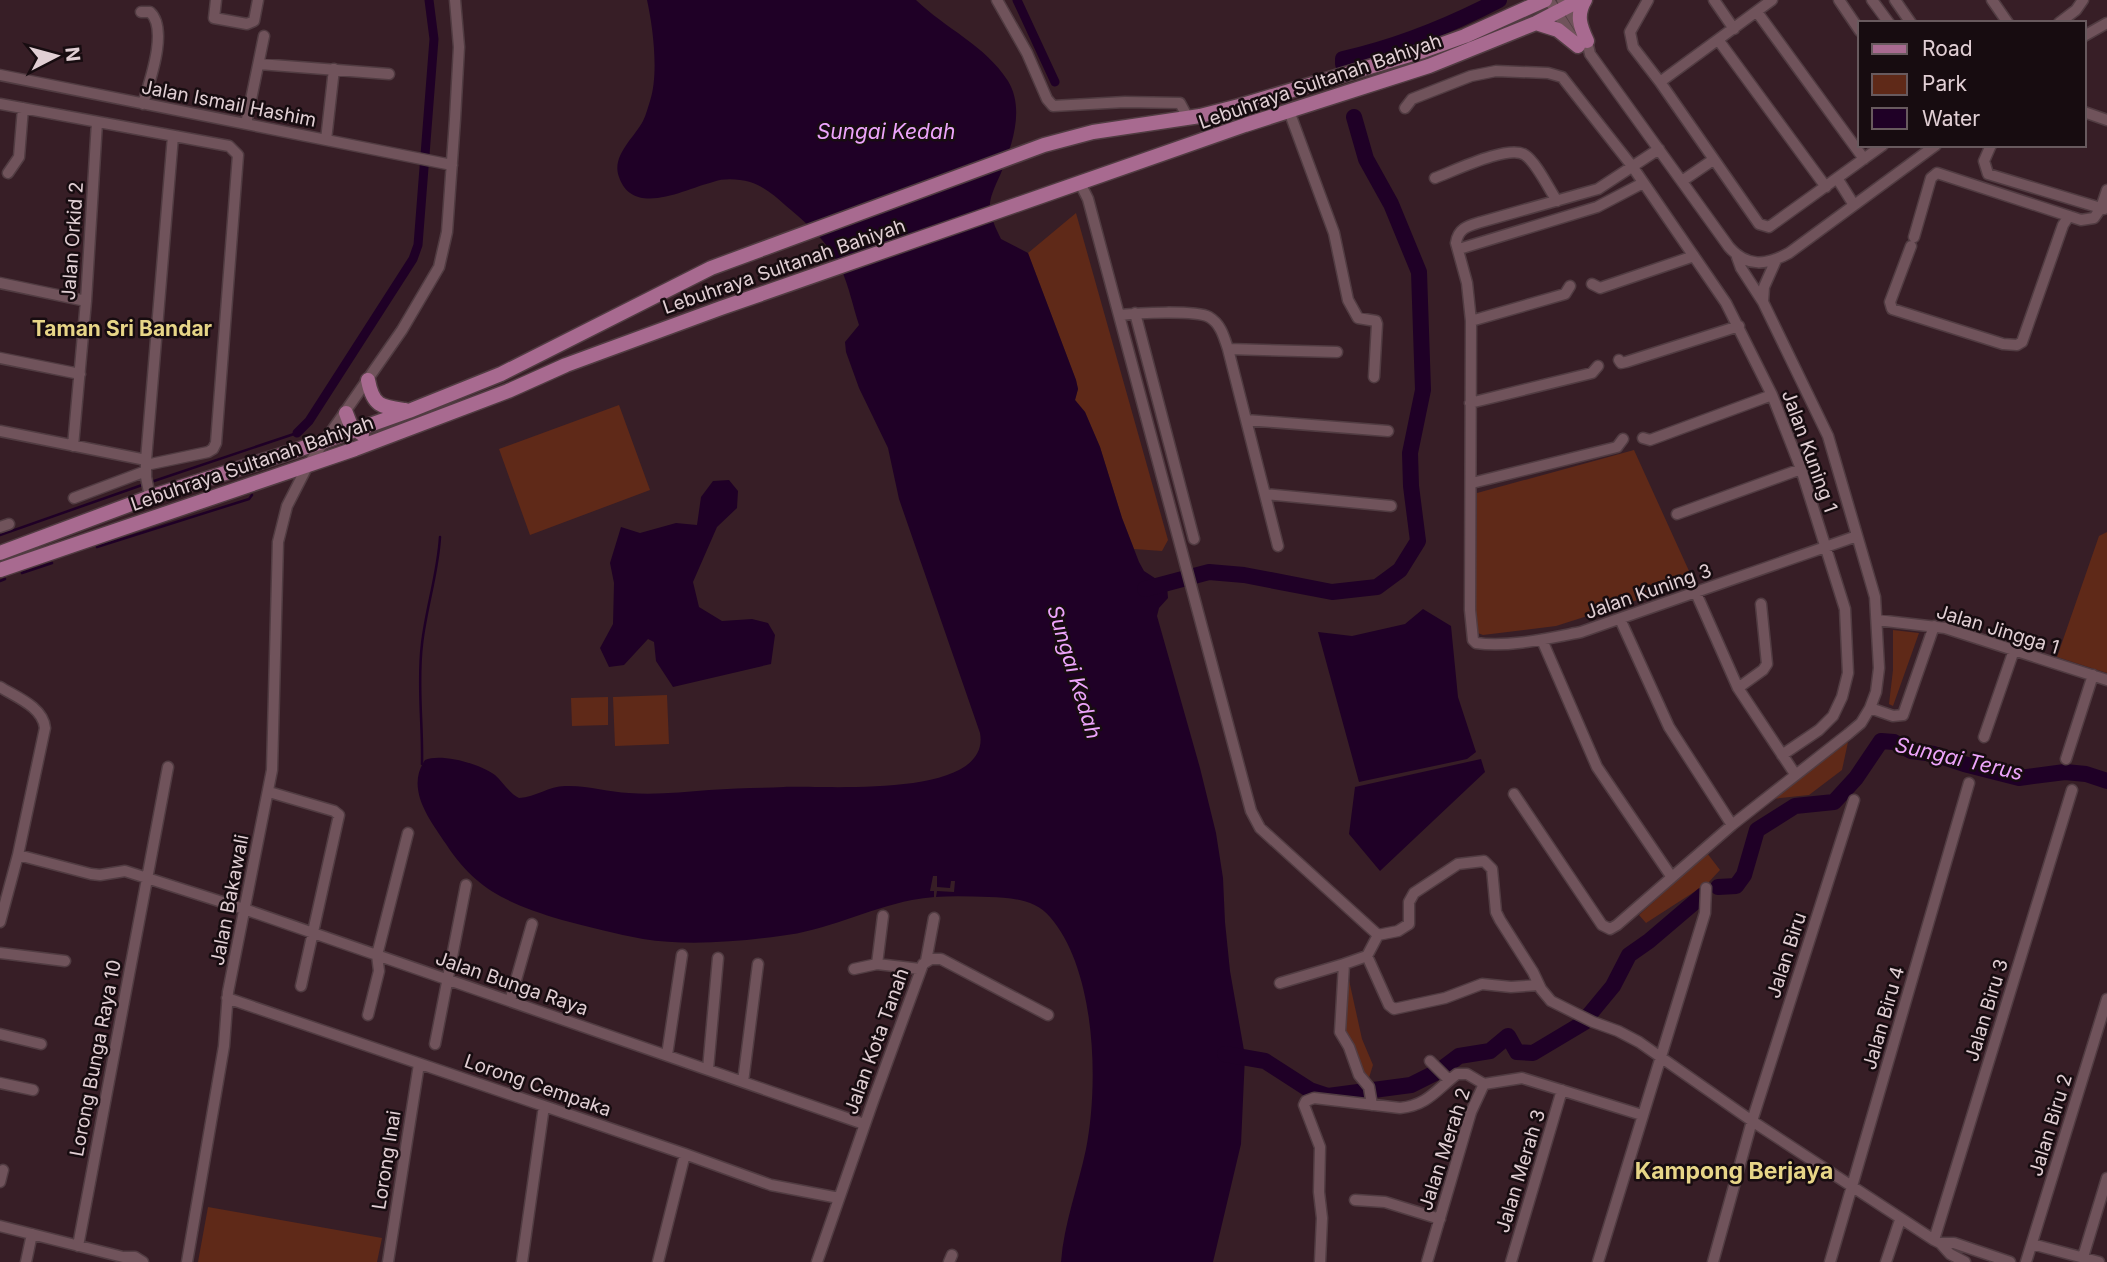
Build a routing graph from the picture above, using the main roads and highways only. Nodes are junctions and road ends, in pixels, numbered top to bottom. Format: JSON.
{"nodes":[{"id":1,"x":1547,"y":0,"type":"edge"},
{"id":2,"x":1582,"y":0,"type":"edge"},
{"id":3,"x":1562,"y":7,"type":"edge"},
{"id":4,"x":1536,"y":23,"type":"junction"},
{"id":5,"x":368,"y":380,"type":"road end"},
{"id":6,"x":409,"y":411,"type":"junction"},
{"id":7,"x":346,"y":413,"type":"road end"},
{"id":8,"x":355,"y":430,"type":"junction"},
{"id":9,"x":381,"y":438,"type":"junction"},
{"id":10,"x":0,"y":553,"type":"edge"},
{"id":11,"x":0,"y":570,"type":"edge"}],
"edges":[{"from":1,"to":6,"type":"main road","name":"Lebuhraya Sultanah Bahiyah"},
{"from":2,"to":3,"type":"main road","name":"Lebuhraya Sultanah Bahiyah"},
{"from":2,"to":4,"type":"main road"},
{"from":3,"to":4,"type":"main road","name":"Lebuhraya Sultanah Bahiyah"},
{"from":4,"to":9,"type":"main road","name":"Lebuhraya Sultanah Bahiyah"},
{"from":5,"to":6,"type":"main road"},
{"from":6,"to":8,"type":"main road","name":"Lebuhraya Sultanah Bahiyah"},
{"from":7,"to":8,"type":"main road"},
{"from":8,"to":9,"type":"main road"},
{"from":8,"to":10,"type":"main road","name":"Lebuhraya Sultanah Bahiyah"},
{"from":9,"to":11,"type":"main road","name":"Lebuhraya Sultanah Bahiyah"}]}
